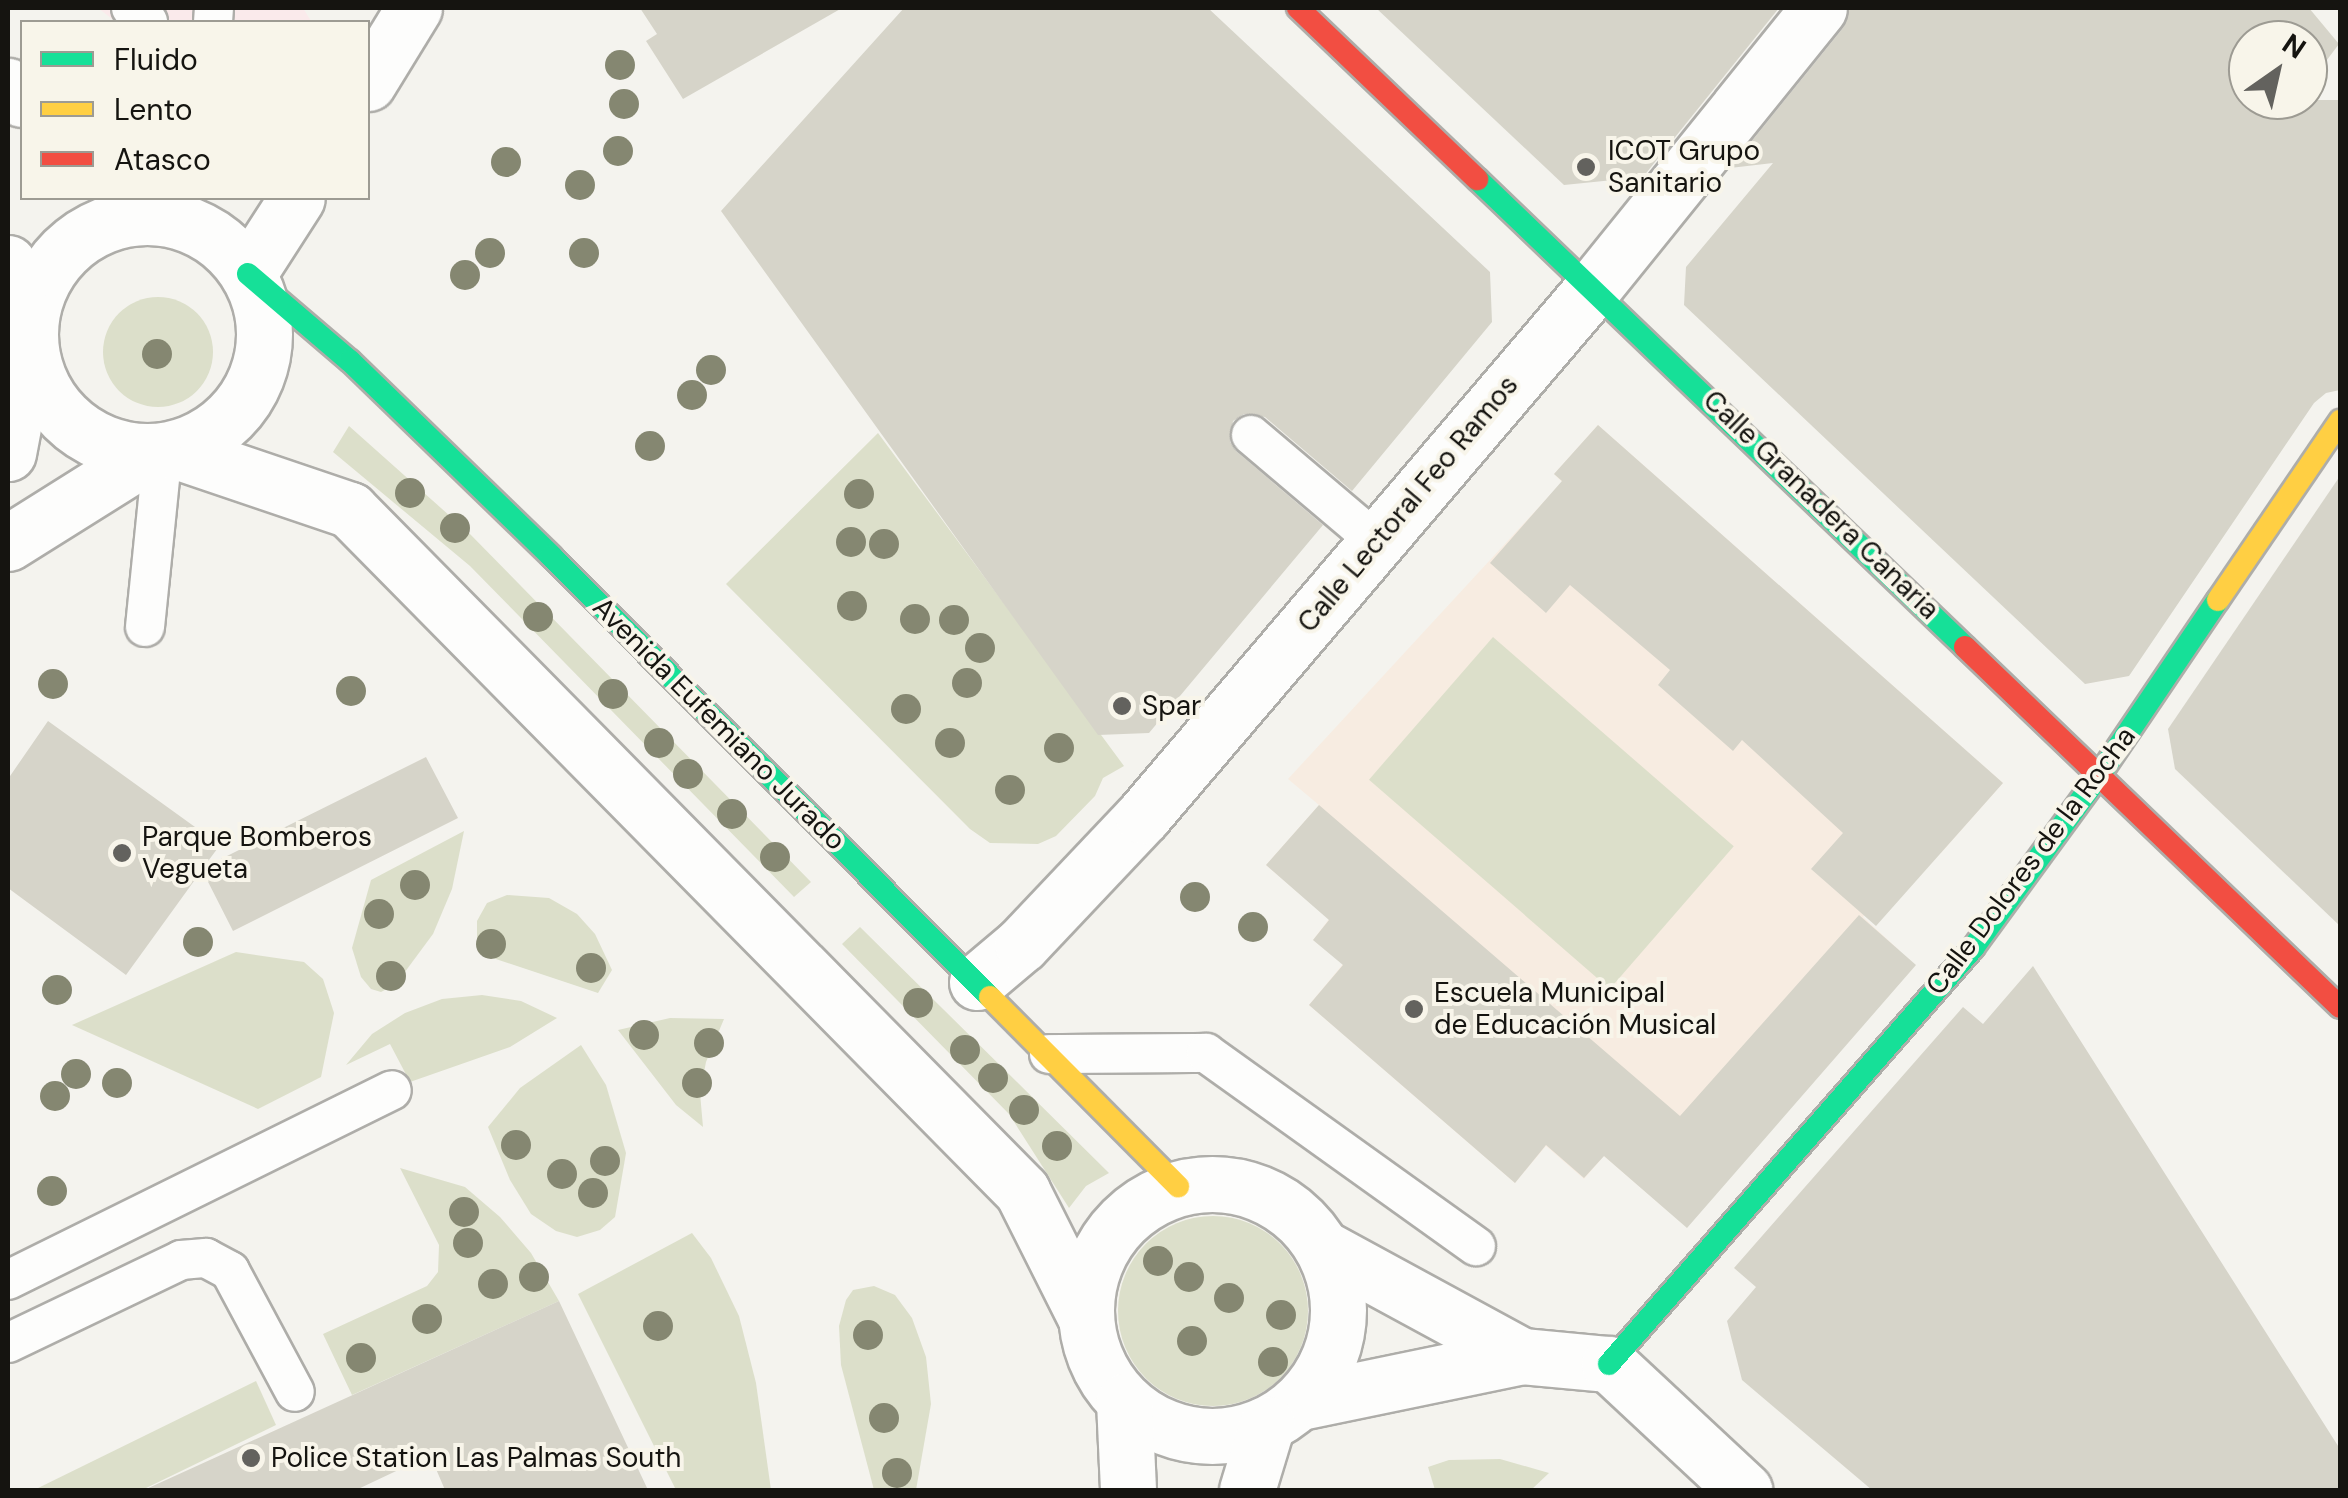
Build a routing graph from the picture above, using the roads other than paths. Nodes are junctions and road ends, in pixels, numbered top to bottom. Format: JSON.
{"nodes":[{"id":1,"x":414,"y":8,"type":"edge"},
{"id":2,"x":1298,"y":8,"type":"edge"},
{"id":3,"x":1819,"y":8,"type":"edge"},
{"id":4,"x":370,"y":80,"type":"edge"},
{"id":5,"x":288,"y":203,"type":"edge"},
{"id":6,"x":146,"y":208,"type":"edge"},
{"id":7,"x":8,"y":263,"type":"edge"},
{"id":8,"x":248,"y":274,"type":"junction"},
{"id":9,"x":1594,"y":287,"type":"junction"},
{"id":10,"x":29,"y":343,"type":"junction"},
{"id":11,"x":2340,"y":421,"type":"edge"},
{"id":12,"x":1251,"y":435,"type":"dead end"},
{"id":13,"x":163,"y":451,"type":"junction"},
{"id":14,"x":8,"y":453,"type":"edge"},
{"id":15,"x":1376,"y":541,"type":"junction"},
{"id":16,"x":8,"y":543,"type":"edge"},
{"id":17,"x":144,"y":627,"type":"dead end"},
{"id":18,"x":2100,"y":774,"type":"junction"},
{"id":19,"x":977,"y":982,"type":"junction"},
{"id":20,"x":2340,"y":1007,"type":"edge"},
{"id":21,"x":1049,"y":1054,"type":"junction"},
{"id":22,"x":392,"y":1090,"type":"dead end"},
{"id":23,"x":1178,"y":1186,"type":"junction"},
{"id":24,"x":1476,"y":1246,"type":"dead end"},
{"id":25,"x":1323,"y":1248,"type":"junction"},
{"id":26,"x":8,"y":1280,"type":"edge"},
{"id":27,"x":1086,"y":1316,"type":"junction"},
{"id":28,"x":8,"y":1343,"type":"edge"},
{"id":29,"x":1522,"y":1356,"type":"junction"},
{"id":30,"x":1609,"y":1364,"type":"junction"},
{"id":31,"x":295,"y":1392,"type":"dead end"},
{"id":32,"x":1124,"y":1401,"type":"junction"},
{"id":33,"x":1284,"y":1413,"type":"junction"},
{"id":34,"x":1128,"y":1490,"type":"edge"},
{"id":35,"x":1247,"y":1490,"type":"edge"},
{"id":36,"x":1744,"y":1490,"type":"edge"}],
"edges":[{"from":1,"to":4,"type":"street"},
{"from":2,"to":9,"type":"street","name":"Calle Granadera Canaria"},
{"from":3,"to":9,"type":"street","name":"Calle Lectoral Feo Ramos"},
{"from":5,"to":8,"type":"street"},
{"from":6,"to":8,"type":"street"},
{"from":6,"to":10,"type":"street"},
{"from":7,"to":10,"type":"street"},
{"from":8,"to":13,"type":"street"},
{"from":8,"to":19,"type":"street","name":"Avenida Eufemiano Jurado"},
{"from":9,"to":15,"type":"street","name":"Calle Lectoral Feo Ramos"},
{"from":9,"to":18,"type":"street","name":"Calle Granadera Canaria"},
{"from":10,"to":13,"type":"street"},
{"from":10,"to":14,"type":"street"},
{"from":11,"to":18,"type":"street","name":"Calle Dolores de la Rocha"},
{"from":12,"to":15,"type":"lane"},
{"from":13,"to":16,"type":"street"},
{"from":13,"to":17,"type":"lane"},
{"from":13,"to":27,"type":"street"},
{"from":15,"to":19,"type":"street","name":"Calle Lectoral Feo Ramos"},
{"from":18,"to":20,"type":"street","name":"Calle Granadera Canaria"},
{"from":18,"to":30,"type":"street","name":"Calle Dolores de la Rocha"},
{"from":19,"to":21,"type":"street","name":"Avenida Eufemiano Jurado"},
{"from":21,"to":23,"type":"street","name":"Avenida Eufemiano Jurado"},
{"from":21,"to":24,"type":"lane"},
{"from":22,"to":26,"type":"lane"},
{"from":23,"to":25,"type":"street"},
{"from":23,"to":27,"type":"street"},
{"from":25,"to":29,"type":"street"},
{"from":25,"to":33,"type":"street"},
{"from":27,"to":32,"type":"street"},
{"from":28,"to":31,"type":"lane"},
{"from":29,"to":30,"type":"street"},
{"from":29,"to":33,"type":"street"},
{"from":30,"to":36,"type":"street"},
{"from":32,"to":33,"type":"street"},
{"from":32,"to":34,"type":"street"},
{"from":33,"to":35,"type":"street"}]}
